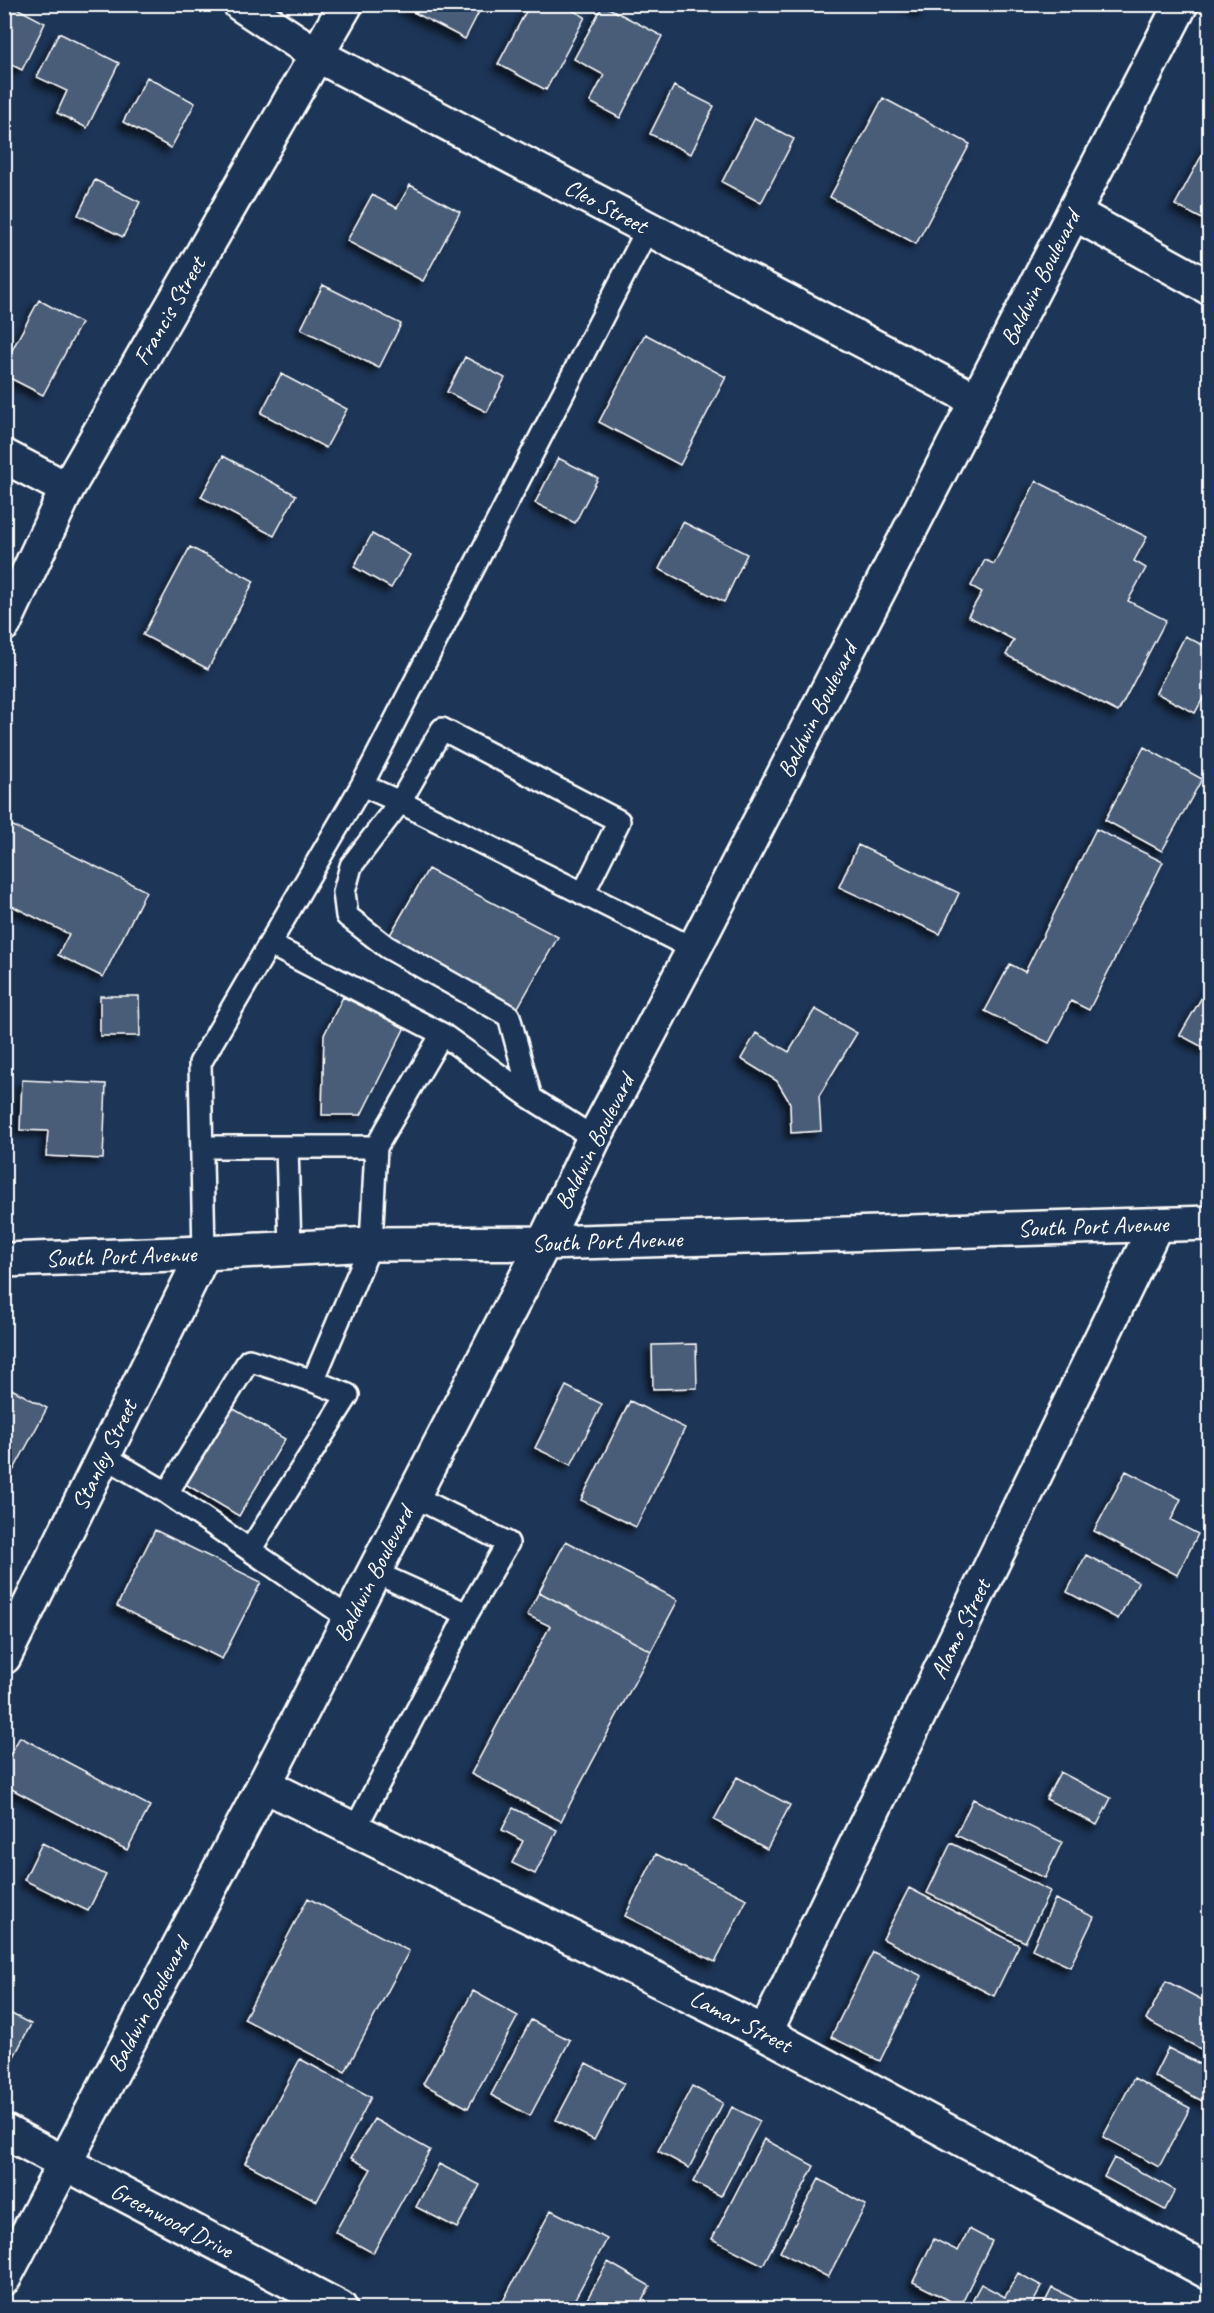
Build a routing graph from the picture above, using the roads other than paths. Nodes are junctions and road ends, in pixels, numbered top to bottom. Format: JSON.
{"nodes":[{"id":1,"x":240,"y":4,"type":"edge"},
{"id":2,"x":346,"y":4,"type":"edge"},
{"id":3,"x":1181,"y":4,"type":"edge"},
{"id":4,"x":317,"y":55,"type":"junction"},
{"id":5,"x":1074,"y":213,"type":"junction"},
{"id":6,"x":648,"y":228,"type":"junction"},
{"id":7,"x":1209,"y":288,"type":"edge"},
{"id":8,"x":976,"y":400,"type":"junction"},
{"id":9,"x":4,"y":456,"type":"edge"},
{"id":10,"x":66,"y":489,"type":"junction"},
{"id":11,"x":4,"y":624,"type":"edge"},
{"id":12,"x":362,"y":785,"type":"junction"},
{"id":13,"x":400,"y":802,"type":"junction"},
{"id":14,"x":584,"y":894,"type":"junction"},
{"id":15,"x":271,"y":945,"type":"junction"},
{"id":16,"x":694,"y":949,"type":"junction"},
{"id":17,"x":442,"y":1034,"type":"junction"},
{"id":18,"x":531,"y":1098,"type":"junction"},
{"id":19,"x":594,"y":1138,"type":"junction"},
{"id":20,"x":202,"y":1147,"type":"junction"},
{"id":21,"x":287,"y":1147,"type":"junction"},
{"id":22,"x":376,"y":1147,"type":"junction"},
{"id":23,"x":1209,"y":1223,"type":"edge"},
{"id":24,"x":1156,"y":1225,"type":"junction"},
{"id":25,"x":543,"y":1243,"type":"junction"},
{"id":26,"x":371,"y":1244,"type":"junction"},
{"id":27,"x":290,"y":1249,"type":"junction"},
{"id":28,"x":204,"y":1253,"type":"junction"},
{"id":29,"x":4,"y":1260,"type":"edge"},
{"id":30,"x":313,"y":1381,"type":"junction"},
{"id":31,"x":104,"y":1456,"type":"junction"},
{"id":32,"x":167,"y":1493,"type":"junction"},
{"id":33,"x":413,"y":1496,"type":"junction"},
{"id":34,"x":250,"y":1550,"type":"junction"},
{"id":35,"x":374,"y":1572,"type":"junction"},
{"id":36,"x":467,"y":1614,"type":"junction"},
{"id":37,"x":350,"y":1619,"type":"junction"},
{"id":38,"x":4,"y":1657,"type":"edge"},
{"id":39,"x":264,"y":1785,"type":"junction"},
{"id":40,"x":355,"y":1829,"type":"junction"},
{"id":41,"x":765,"y":2032,"type":"junction"},
{"id":42,"x":4,"y":2131,"type":"edge"},
{"id":43,"x":64,"y":2163,"type":"junction"},
{"id":44,"x":1209,"y":2273,"type":"edge"},
{"id":45,"x":4,"y":2277,"type":"edge"},
{"id":46,"x":340,"y":2308,"type":"edge"}],
"edges":[{"from":1,"to":4,"type":"street","name":"Cleo Street"},
{"from":2,"to":4,"type":"street","name":"Francis Street"},
{"from":3,"to":5,"type":"street","name":"Baldwin Boulevard"},
{"from":4,"to":6,"type":"street","name":"Cleo Street"},
{"from":4,"to":10,"type":"street","name":"Francis Street"},
{"from":5,"to":7,"type":"street"},
{"from":5,"to":8,"type":"street","name":"Baldwin Boulevard"},
{"from":6,"to":8,"type":"street","name":"Cleo Street"},
{"from":6,"to":12,"type":"lane"},
{"from":8,"to":16,"type":"street","name":"Baldwin Boulevard"},
{"from":9,"to":10,"type":"street"},
{"from":10,"to":11,"type":"street","name":"Francis Street"},
{"from":12,"to":13,"type":"lane"},
{"from":12,"to":15,"type":"lane"},
{"from":13,"to":14,"type":"lane"},
{"from":13,"to":14,"type":"lane"},
{"from":13,"to":18,"type":"lane"},
{"from":14,"to":16,"type":"lane"},
{"from":15,"to":17,"type":"lane"},
{"from":15,"to":20,"type":"lane"},
{"from":16,"to":19,"type":"street","name":"Baldwin Boulevard"},
{"from":17,"to":18,"type":"lane"},
{"from":17,"to":22,"type":"lane"},
{"from":18,"to":19,"type":"lane"},
{"from":19,"to":25,"type":"street","name":"Baldwin Boulevard"},
{"from":20,"to":21,"type":"lane"},
{"from":20,"to":28,"type":"lane"},
{"from":21,"to":22,"type":"lane"},
{"from":21,"to":27,"type":"lane"},
{"from":22,"to":26,"type":"lane"},
{"from":23,"to":24,"type":"street","name":"South Port Avenue"},
{"from":24,"to":25,"type":"street","name":"South Port Avenue"},
{"from":24,"to":41,"type":"street","name":"Alamo Street"},
{"from":25,"to":26,"type":"street","name":"South Port Avenue"},
{"from":25,"to":33,"type":"street","name":"Baldwin Boulevard"},
{"from":26,"to":27,"type":"street","name":"South Port Avenue"},
{"from":26,"to":30,"type":"lane"},
{"from":27,"to":28,"type":"street","name":"South Port Avenue"},
{"from":28,"to":29,"type":"street","name":"South Port Avenue"},
{"from":28,"to":31,"type":"street","name":"Stanley Street"},
{"from":30,"to":32,"type":"lane"},
{"from":30,"to":34,"type":"lane"},
{"from":31,"to":32,"type":"lane"},
{"from":31,"to":38,"type":"street","name":"Stanley Street"},
{"from":32,"to":34,"type":"lane"},
{"from":33,"to":35,"type":"street","name":"Baldwin Boulevard"},
{"from":33,"to":36,"type":"lane"},
{"from":34,"to":37,"type":"lane"},
{"from":35,"to":36,"type":"lane"},
{"from":35,"to":37,"type":"street","name":"Baldwin Boulevard"},
{"from":36,"to":40,"type":"lane"},
{"from":37,"to":39,"type":"street","name":"Baldwin Boulevard"},
{"from":39,"to":40,"type":"street","name":"Lamar Street"},
{"from":39,"to":43,"type":"street","name":"Baldwin Boulevard"},
{"from":40,"to":41,"type":"street","name":"Lamar Street"},
{"from":41,"to":44,"type":"street","name":"Lamar Street"},
{"from":42,"to":43,"type":"street","name":"Greenwood Drive"},
{"from":43,"to":45,"type":"street","name":"Baldwin Boulevard"},
{"from":43,"to":46,"type":"street","name":"Greenwood Drive"}]}
